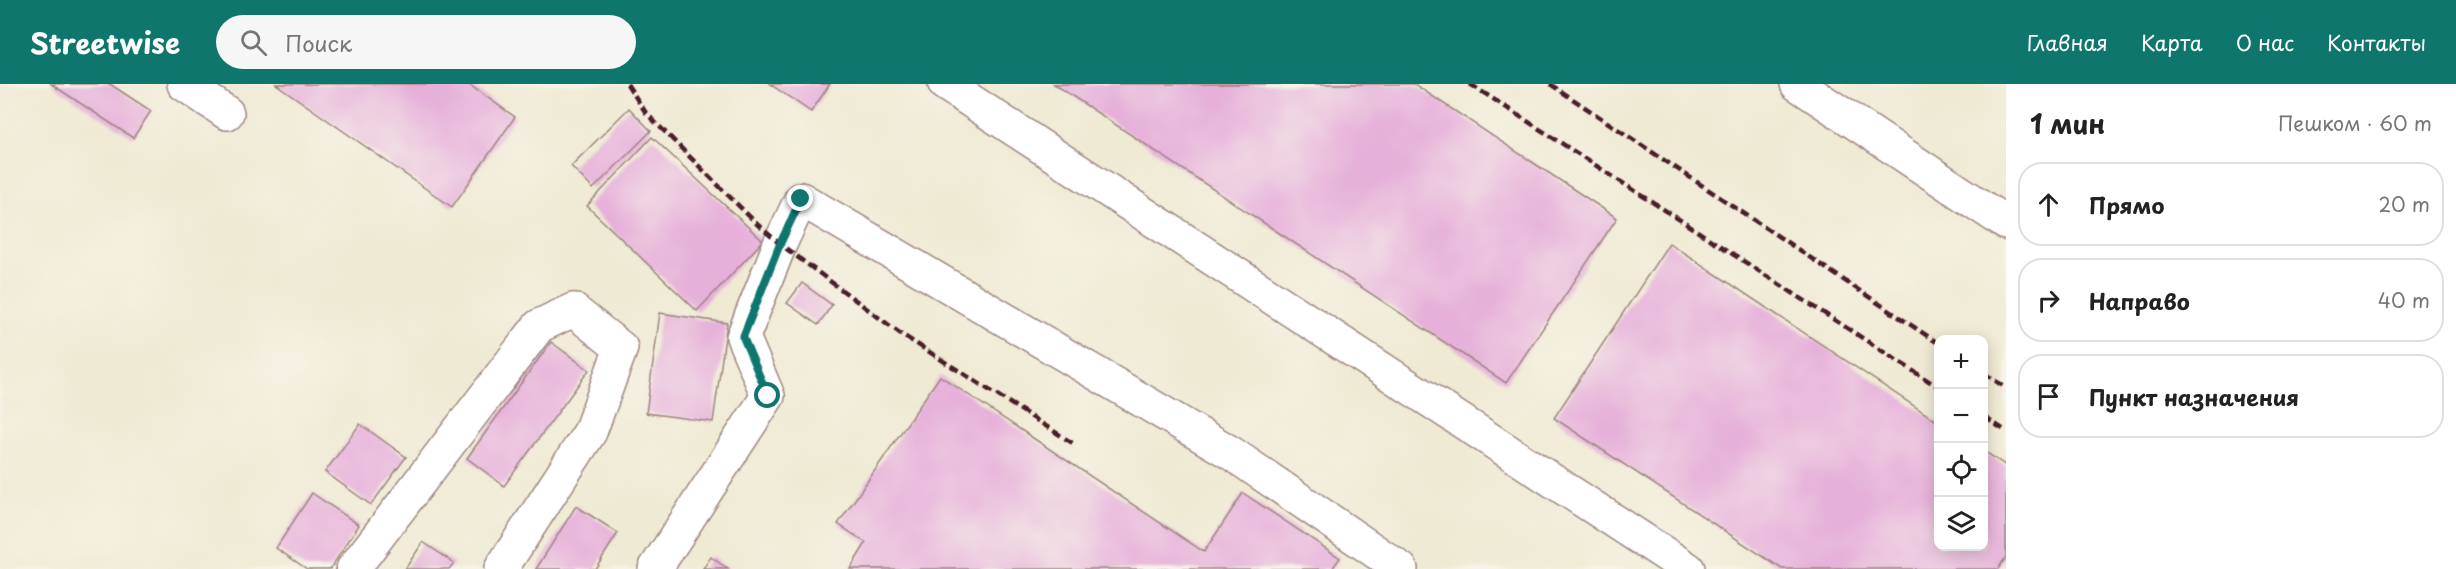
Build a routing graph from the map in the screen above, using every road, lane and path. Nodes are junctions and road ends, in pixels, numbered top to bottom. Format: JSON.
{"nodes":[{"id":1,"x":184,"y":84,"type":"edge"},
{"id":2,"x":945,"y":84,"type":"edge"},
{"id":3,"x":1797,"y":84,"type":"edge"},
{"id":4,"x":227,"y":113,"type":"dead end"},
{"id":5,"x":2006,"y":223,"type":"edge"},
{"id":6,"x":353,"y":569,"type":"edge"},
{"id":7,"x":501,"y":569,"type":"edge"},
{"id":8,"x":655,"y":569,"type":"edge"},
{"id":9,"x":1401,"y":569,"type":"edge"},
{"id":10,"x":1688,"y":569,"type":"edge"}],
"edges":[{"from":1,"to":4,"type":"lane"},
{"from":2,"to":10,"type":"lane"},
{"from":3,"to":5,"type":"lane"},
{"from":6,"to":7,"type":"lane"},
{"from":8,"to":9,"type":"lane"}]}
